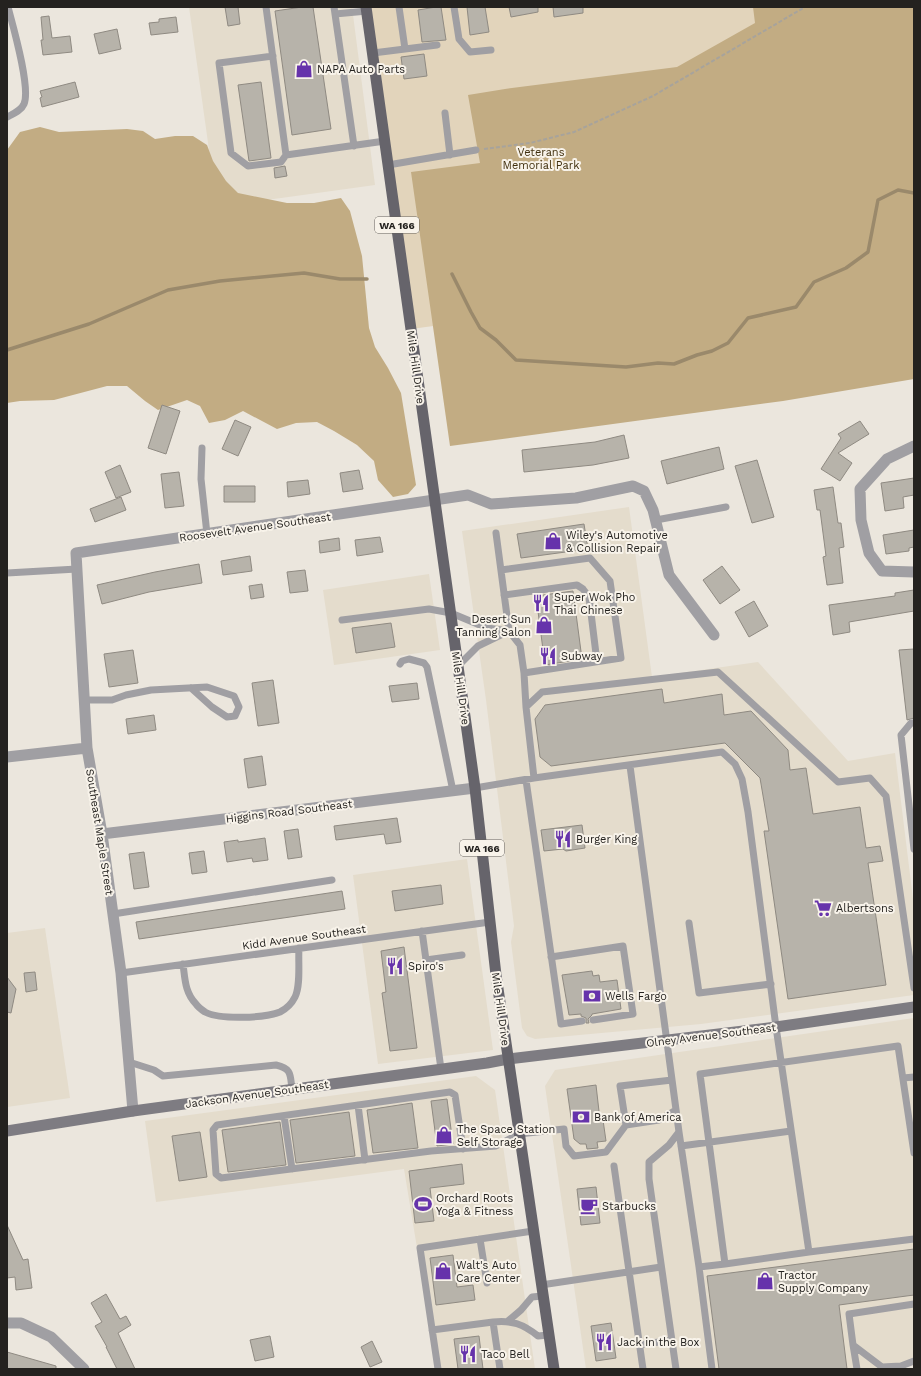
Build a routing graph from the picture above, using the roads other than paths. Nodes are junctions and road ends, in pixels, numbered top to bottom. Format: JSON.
{"nodes":[{"id":1,"x":8,"y":7,"type":"edge"},
{"id":2,"x":266,"y":7,"type":"edge"},
{"id":3,"x":400,"y":7,"type":"edge"},
{"id":4,"x":454,"y":7,"type":"edge"},
{"id":5,"x":366,"y":9,"type":"edge"},
{"id":6,"x":335,"y":10,"type":"edge"},
{"id":7,"x":437,"y":45,"type":"dead end"},
{"id":8,"x":405,"y":49,"type":"junction"},
{"id":9,"x":491,"y":50,"type":"dead end"},
{"id":10,"x":373,"y":54,"type":"junction"},
{"id":11,"x":273,"y":56,"type":"junction"},
{"id":12,"x":444,"y":113,"type":"dead end"},
{"id":13,"x":7,"y":117,"type":"edge"},
{"id":14,"x":385,"y":141,"type":"junction"},
{"id":15,"x":354,"y":146,"type":"junction"},
{"id":16,"x":476,"y":150,"type":"road end"},
{"id":17,"x":286,"y":155,"type":"junction"},
{"id":18,"x":450,"y":155,"type":"junction"},
{"id":19,"x":388,"y":165,"type":"junction"},
{"id":20,"x":914,"y":446,"type":"edge"},
{"id":21,"x":202,"y":448,"type":"dead end"},
{"id":22,"x":435,"y":500,"type":"junction"},
{"id":23,"x":726,"y":507,"type":"dead end"},
{"id":24,"x":656,"y":520,"type":"junction"},
{"id":25,"x":496,"y":533,"type":"dead end"},
{"id":26,"x":206,"y":534,"type":"junction"},
{"id":27,"x":76,"y":553,"type":"joint"},
{"id":28,"x":77,"y":569,"type":"junction"},
{"id":29,"x":501,"y":570,"type":"junction"},
{"id":30,"x":914,"y":572,"type":"edge"},
{"id":31,"x":7,"y":573,"type":"edge"},
{"id":32,"x":504,"y":594,"type":"junction"},
{"id":33,"x":451,"y":613,"type":"junction"},
{"id":34,"x":342,"y":620,"type":"dead end"},
{"id":35,"x":509,"y":631,"type":"junction"},
{"id":36,"x":714,"y":635,"type":"dead end"},
{"id":37,"x":597,"y":662,"type":"junction"},
{"id":38,"x":400,"y":664,"type":"dead end"},
{"id":39,"x":458,"y":666,"type":"junction"},
{"id":40,"x":524,"y":673,"type":"junction"},
{"id":41,"x":191,"y":688,"type":"junction"},
{"id":42,"x":84,"y":700,"type":"junction"},
{"id":43,"x":526,"y":707,"type":"junction"},
{"id":44,"x":914,"y":723,"type":"edge"},
{"id":45,"x":87,"y":748,"type":"junction"},
{"id":46,"x":7,"y":757,"type":"edge"},
{"id":47,"x":630,"y":766,"type":"junction"},
{"id":48,"x":534,"y":778,"type":"junction"},
{"id":49,"x":526,"y":780,"type":"junction"},
{"id":50,"x":475,"y":788,"type":"junction"},
{"id":51,"x":453,"y":791,"type":"junction"},
{"id":52,"x":102,"y":834,"type":"junction"},
{"id":53,"x":914,"y":849,"type":"edge"},
{"id":54,"x":332,"y":880,"type":"dead end"},
{"id":55,"x":113,"y":914,"type":"junction"},
{"id":56,"x":490,"y":922,"type":"junction"},
{"id":57,"x":689,"y":923,"type":"dead end"},
{"id":58,"x":422,"y":931,"type":"junction"},
{"id":59,"x":299,"y":948,"type":"junction"},
{"id":60,"x":462,"y":955,"type":"dead end"},
{"id":61,"x":551,"y":957,"type":"junction"},
{"id":62,"x":426,"y":960,"type":"junction"},
{"id":63,"x":183,"y":964,"type":"junction"},
{"id":64,"x":121,"y":973,"type":"junction"},
{"id":65,"x":771,"y":984,"type":"junction"},
{"id":66,"x":914,"y":988,"type":"edge"},
{"id":67,"x":914,"y":1007,"type":"edge"},
{"id":68,"x":593,"y":1020,"type":"dead end"},
{"id":69,"x":582,"y":1021,"type":"dead end"},
{"id":70,"x":776,"y":1027,"type":"junction"},
{"id":71,"x":667,"y":1040,"type":"junction"},
{"id":72,"x":508,"y":1059,"type":"junction"},
{"id":73,"x":129,"y":1062,"type":"junction"},
{"id":74,"x":782,"y":1063,"type":"junction"},
{"id":75,"x":441,"y":1069,"type":"junction"},
{"id":76,"x":914,"y":1077,"type":"edge"},
{"id":77,"x":903,"y":1078,"type":"junction"},
{"id":78,"x":672,"y":1080,"type":"junction"},
{"id":79,"x":292,"y":1089,"type":"junction"},
{"id":80,"x":358,"y":1105,"type":"junction"},
{"id":81,"x":676,"y":1110,"type":"junction"},
{"id":82,"x":133,"y":1111,"type":"junction"},
{"id":83,"x":284,"y":1116,"type":"junction"},
{"id":84,"x":626,"y":1125,"type":"junction"},
{"id":85,"x":7,"y":1131,"type":"edge"},
{"id":86,"x":791,"y":1131,"type":"junction"},
{"id":87,"x":679,"y":1132,"type":"junction"},
{"id":88,"x":519,"y":1134,"type":"junction"},
{"id":89,"x":709,"y":1142,"type":"junction"},
{"id":90,"x":681,"y":1146,"type":"junction"},
{"id":91,"x":463,"y":1149,"type":"junction"},
{"id":92,"x":914,"y":1153,"type":"edge"},
{"id":93,"x":365,"y":1160,"type":"junction"},
{"id":94,"x":614,"y":1166,"type":"dead end"},
{"id":95,"x":292,"y":1169,"type":"junction"},
{"id":96,"x":533,"y":1231,"type":"junction"},
{"id":97,"x":480,"y":1239,"type":"junction"},
{"id":98,"x":914,"y":1239,"type":"edge"},
{"id":99,"x":809,"y":1252,"type":"junction"},
{"id":100,"x":725,"y":1264,"type":"junction"},
{"id":101,"x":662,"y":1267,"type":"junction"},
{"id":102,"x":699,"y":1268,"type":"junction"},
{"id":103,"x":629,"y":1272,"type":"junction"},
{"id":104,"x":487,"y":1283,"type":"dead end"},
{"id":105,"x":541,"y":1290,"type":"junction"},
{"id":106,"x":914,"y":1304,"type":"edge"},
{"id":107,"x":508,"y":1321,"type":"junction"},
{"id":108,"x":493,"y":1322,"type":"junction"},
{"id":109,"x":7,"y":1323,"type":"edge"},
{"id":110,"x":432,"y":1330,"type":"junction"},
{"id":111,"x":548,"y":1335,"type":"junction"},
{"id":112,"x":672,"y":1340,"type":"junction"},
{"id":113,"x":639,"y":1345,"type":"junction"},
{"id":114,"x":853,"y":1345,"type":"junction"},
{"id":115,"x":914,"y":1361,"type":"edge"},
{"id":116,"x":84,"y":1369,"type":"edge"},
{"id":117,"x":438,"y":1369,"type":"edge"},
{"id":118,"x":500,"y":1369,"type":"edge"},
{"id":119,"x":554,"y":1369,"type":"edge"},
{"id":120,"x":643,"y":1369,"type":"edge"},
{"id":121,"x":676,"y":1369,"type":"edge"},
{"id":122,"x":712,"y":1369,"type":"edge"},
{"id":123,"x":857,"y":1369,"type":"edge"}],
"edges":[{"from":1,"to":13,"type":"lane"},
{"from":2,"to":11,"type":"lane"},
{"from":3,"to":8,"type":"lane"},
{"from":4,"to":9,"type":"lane"},
{"from":5,"to":6,"type":"lane"},
{"from":5,"to":10,"type":"main road","name":"Mile Hill Drive","number":"WA 166"},
{"from":6,"to":15,"type":"lane"},
{"from":7,"to":8,"type":"lane"},
{"from":8,"to":10,"type":"lane"},
{"from":10,"to":14,"type":"main road","name":"Mile Hill Drive","number":"WA 166"},
{"from":11,"to":17,"type":"lane"},
{"from":11,"to":17,"type":"lane"},
{"from":12,"to":18,"type":"lane"},
{"from":14,"to":15,"type":"lane"},
{"from":14,"to":19,"type":"main road","name":"Mile Hill Drive","number":"WA 166"},
{"from":15,"to":17,"type":"lane"},
{"from":16,"to":18,"type":"lane"},
{"from":18,"to":19,"type":"lane"},
{"from":19,"to":22,"type":"main road","name":"Mile Hill Drive","number":"WA 166"},
{"from":20,"to":30,"type":"street"},
{"from":21,"to":26,"type":"lane"},
{"from":22,"to":24,"type":"street","name":"Roosevelt Avenue Southeast"},
{"from":22,"to":26,"type":"street","name":"Roosevelt Avenue Southeast"},
{"from":22,"to":33,"type":"main road","name":"Mile Hill Drive","number":"WA 166"},
{"from":23,"to":24,"type":"lane"},
{"from":24,"to":36,"type":"street","name":"Roosevelt Avenue Southeast"},
{"from":25,"to":29,"type":"lane"},
{"from":26,"to":27,"type":"street","name":"Roosevelt Avenue Southeast"},
{"from":27,"to":28,"type":"street","name":"Southeast Maple Street"},
{"from":28,"to":31,"type":"lane"},
{"from":28,"to":42,"type":"street","name":"Southeast Maple Street"},
{"from":29,"to":32,"type":"lane"},
{"from":29,"to":37,"type":"lane"},
{"from":32,"to":35,"type":"lane"},
{"from":32,"to":37,"type":"lane"},
{"from":33,"to":34,"type":"lane"},
{"from":33,"to":35,"type":"lane"},
{"from":33,"to":39,"type":"main road","name":"Mile Hill Drive","number":"WA 166"},
{"from":35,"to":39,"type":"lane"},
{"from":35,"to":40,"type":"lane"},
{"from":37,"to":40,"type":"lane"},
{"from":38,"to":51,"type":"lane"},
{"from":39,"to":50,"type":"main road","name":"Mile Hill Drive","number":"WA 166"},
{"from":40,"to":43,"type":"lane"},
{"from":41,"to":41,"type":"lane"},
{"from":41,"to":42,"type":"lane"},
{"from":42,"to":45,"type":"street","name":"Southeast Maple Street"},
{"from":43,"to":48,"type":"lane"},
{"from":43,"to":66,"type":"lane"},
{"from":44,"to":53,"type":"lane"},
{"from":45,"to":46,"type":"street"},
{"from":45,"to":52,"type":"street","name":"Southeast Maple Street"},
{"from":47,"to":48,"type":"lane"},
{"from":47,"to":65,"type":"lane"},
{"from":47,"to":71,"type":"lane"},
{"from":48,"to":49,"type":"lane"},
{"from":49,"to":50,"type":"lane"},
{"from":49,"to":61,"type":"lane"},
{"from":50,"to":51,"type":"street","name":"Higgins Road Southeast"},
{"from":50,"to":56,"type":"main road","name":"Mile Hill Drive","number":"WA 166"},
{"from":51,"to":52,"type":"street","name":"Higgins Road Southeast"},
{"from":52,"to":55,"type":"street","name":"Southeast Maple Street"},
{"from":54,"to":55,"type":"lane"},
{"from":55,"to":64,"type":"street","name":"Southeast Maple Street"},
{"from":56,"to":58,"type":"lane","name":"Kidd Avenue Southeast"},
{"from":56,"to":72,"type":"main road","name":"Mile Hill Drive","number":"WA 166"},
{"from":57,"to":65,"type":"lane"},
{"from":58,"to":59,"type":"lane","name":"Kidd Avenue Southeast"},
{"from":58,"to":62,"type":"lane"},
{"from":59,"to":63,"type":"lane","name":"Kidd Avenue Southeast"},
{"from":59,"to":63,"type":"lane"},
{"from":60,"to":62,"type":"lane"},
{"from":61,"to":68,"type":"lane"},
{"from":61,"to":69,"type":"lane"},
{"from":62,"to":75,"type":"lane"},
{"from":63,"to":64,"type":"lane","name":"Kidd Avenue Southeast"},
{"from":64,"to":73,"type":"street","name":"Southeast Maple Street"},
{"from":65,"to":70,"type":"lane"},
{"from":67,"to":70,"type":"main road","name":"Olney Avenue Southeast"},
{"from":70,"to":71,"type":"main road","name":"Olney Avenue Southeast"},
{"from":70,"to":74,"type":"lane"},
{"from":71,"to":72,"type":"main road","name":"Olney Avenue Southeast"},
{"from":71,"to":78,"type":"lane"},
{"from":72,"to":75,"type":"main road","name":"Jackson Avenue Southeast"},
{"from":72,"to":88,"type":"main road","name":"Mile Hill Drive","number":"WA 166"},
{"from":73,"to":79,"type":"lane"},
{"from":73,"to":82,"type":"street","name":"Southeast Maple Street"},
{"from":74,"to":77,"type":"lane"},
{"from":74,"to":86,"type":"lane"},
{"from":74,"to":89,"type":"lane"},
{"from":75,"to":79,"type":"main road","name":"Jackson Avenue Southeast"},
{"from":76,"to":77,"type":"lane"},
{"from":77,"to":92,"type":"lane"},
{"from":78,"to":81,"type":"lane"},
{"from":78,"to":84,"type":"lane"},
{"from":79,"to":82,"type":"main road","name":"Jackson Avenue Southeast"},
{"from":80,"to":83,"type":"lane"},
{"from":80,"to":91,"type":"lane"},
{"from":80,"to":93,"type":"lane"},
{"from":81,"to":84,"type":"lane"},
{"from":81,"to":87,"type":"lane"},
{"from":82,"to":85,"type":"main road","name":"Jackson Avenue Southeast"},
{"from":83,"to":95,"type":"lane"},
{"from":83,"to":95,"type":"lane"},
{"from":84,"to":88,"type":"lane"},
{"from":86,"to":89,"type":"lane"},
{"from":86,"to":99,"type":"lane"},
{"from":87,"to":90,"type":"lane"},
{"from":87,"to":101,"type":"lane"},
{"from":88,"to":91,"type":"lane"},
{"from":88,"to":96,"type":"main road","name":"Mile Hill Drive","number":"WA 166"},
{"from":89,"to":90,"type":"lane"},
{"from":89,"to":100,"type":"lane"},
{"from":90,"to":102,"type":"lane"},
{"from":91,"to":93,"type":"lane"},
{"from":93,"to":95,"type":"lane"},
{"from":94,"to":103,"type":"lane"},
{"from":96,"to":97,"type":"lane"},
{"from":96,"to":105,"type":"main road","name":"Mile Hill Drive","number":"WA 166"},
{"from":97,"to":104,"type":"lane"},
{"from":97,"to":110,"type":"lane"},
{"from":98,"to":99,"type":"lane"},
{"from":99,"to":100,"type":"lane"},
{"from":100,"to":102,"type":"lane"},
{"from":101,"to":103,"type":"lane"},
{"from":101,"to":112,"type":"lane"},
{"from":102,"to":122,"type":"lane"},
{"from":103,"to":105,"type":"lane"},
{"from":103,"to":113,"type":"lane"},
{"from":105,"to":107,"type":"lane"},
{"from":105,"to":111,"type":"main road","name":"Mile Hill Drive","number":"WA 166"},
{"from":106,"to":114,"type":"lane"},
{"from":107,"to":108,"type":"lane"},
{"from":107,"to":111,"type":"lane"},
{"from":108,"to":110,"type":"lane"},
{"from":108,"to":118,"type":"lane"},
{"from":109,"to":116,"type":"street"},
{"from":110,"to":117,"type":"lane"},
{"from":111,"to":119,"type":"main road","name":"Mile Hill Drive","number":"WA 166"},
{"from":112,"to":113,"type":"lane"},
{"from":112,"to":121,"type":"lane"},
{"from":113,"to":120,"type":"lane"},
{"from":114,"to":115,"type":"lane"},
{"from":114,"to":123,"type":"lane"}]}
